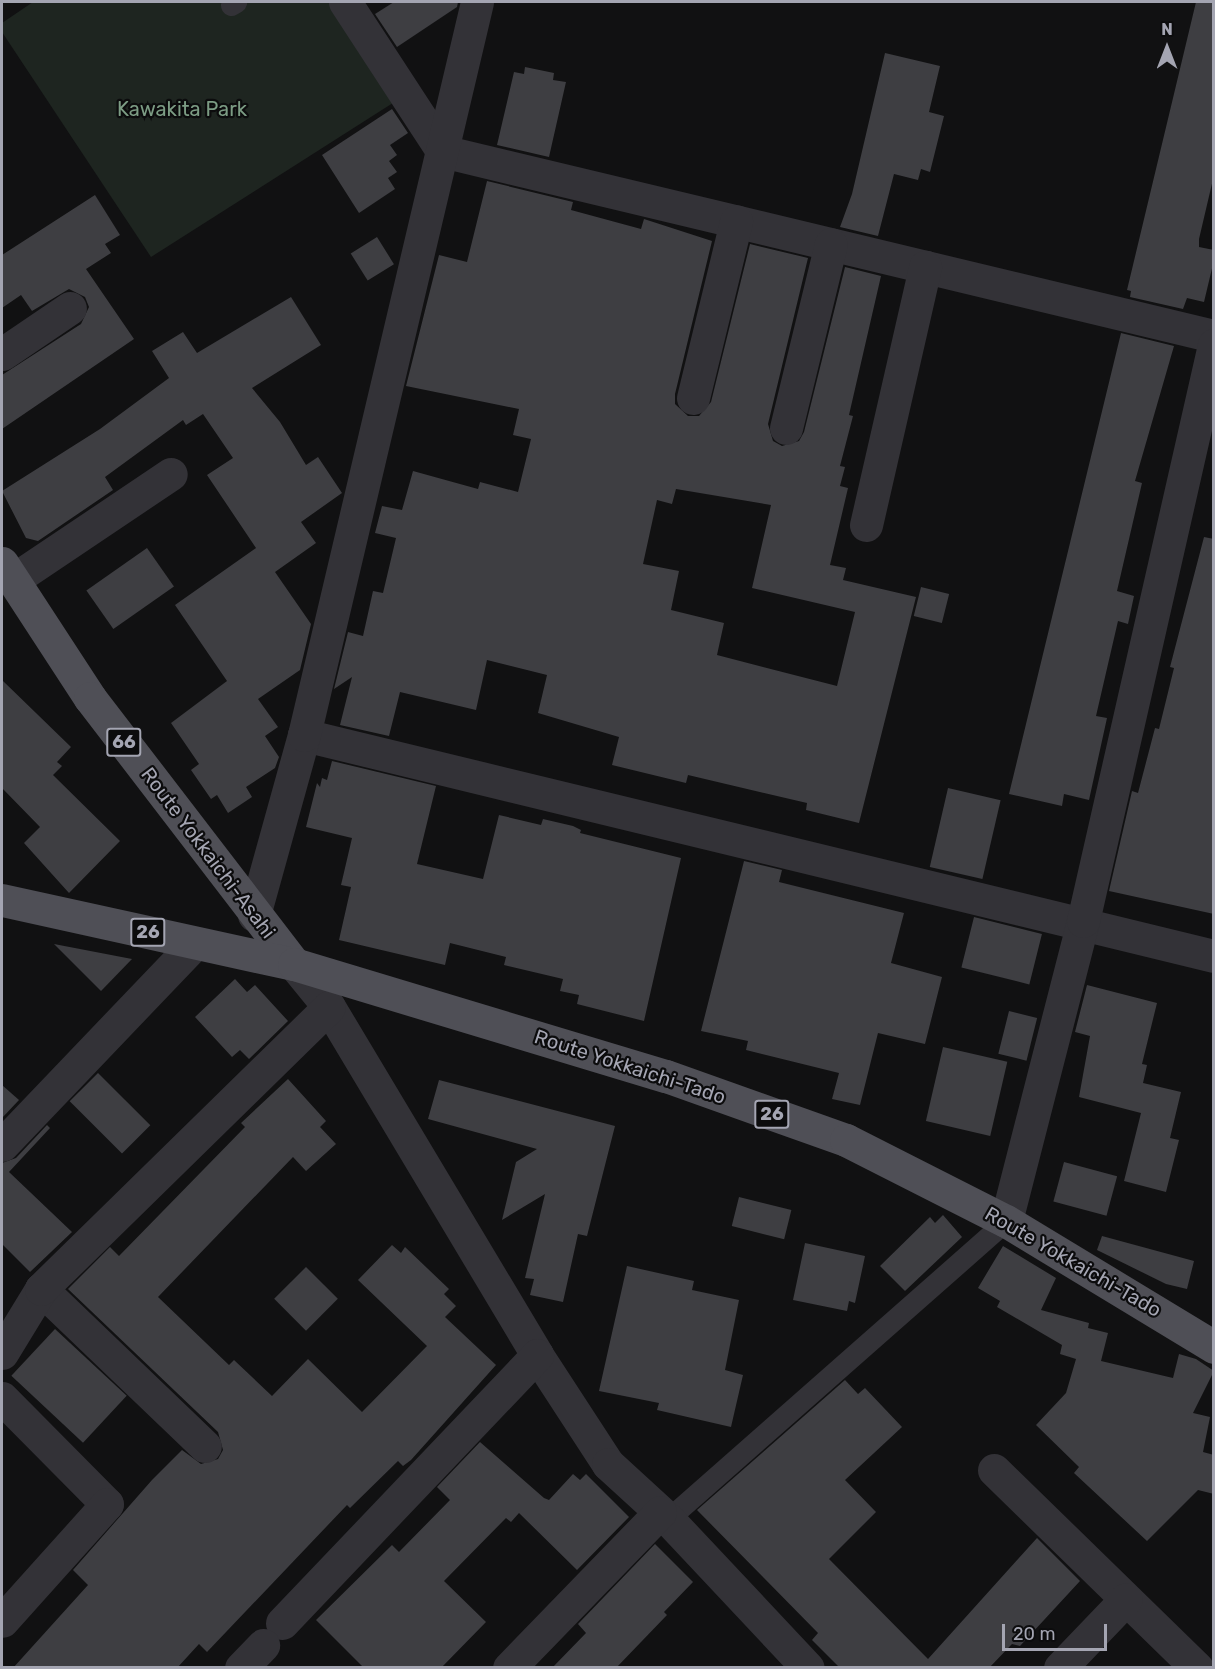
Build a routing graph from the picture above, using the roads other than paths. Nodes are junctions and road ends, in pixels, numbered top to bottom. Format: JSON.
{"nodes":[{"id":1,"x":345,"y":2,"type":"edge"},
{"id":2,"x":477,"y":2,"type":"edge"},
{"id":3,"x":442,"y":151,"type":"junction"},
{"id":4,"x":736,"y":220,"type":"junction"},
{"id":5,"x":831,"y":244,"type":"junction"},
{"id":6,"x":925,"y":267,"type":"junction"},
{"id":7,"x":70,"y":308,"type":"dead end"},
{"id":8,"x":1214,"y":336,"type":"edge"},
{"id":9,"x":1214,"y":345,"type":"edge"},
{"id":10,"x":2,"y":354,"type":"edge"},
{"id":11,"x":693,"y":398,"type":"dead end"},
{"id":12,"x":786,"y":428,"type":"dead end"},
{"id":13,"x":171,"y":474,"type":"dead end"},
{"id":14,"x":866,"y":525,"type":"dead end"},
{"id":15,"x":7,"y":571,"type":"edge"},
{"id":16,"x":304,"y":735,"type":"junction"},
{"id":17,"x":2,"y":900,"type":"edge"},
{"id":18,"x":254,"y":915,"type":"junction"},
{"id":19,"x":1083,"y":921,"type":"junction"},
{"id":20,"x":195,"y":943,"type":"junction"},
{"id":21,"x":1214,"y":956,"type":"edge"},
{"id":22,"x":294,"y":964,"type":"junction"},
{"id":23,"x":329,"y":1007,"type":"junction"},
{"id":24,"x":2,"y":1145,"type":"edge"},
{"id":25,"x":1006,"y":1221,"type":"junction"},
{"id":26,"x":41,"y":1289,"type":"junction"},
{"id":27,"x":1214,"y":1347,"type":"edge"},
{"id":28,"x":2,"y":1353,"type":"edge"},
{"id":29,"x":537,"y":1355,"type":"junction"},
{"id":30,"x":2,"y":1398,"type":"edge"},
{"id":31,"x":205,"y":1446,"type":"dead end"},
{"id":32,"x":994,"y":1470,"type":"dead end"},
{"id":33,"x":664,"y":1515,"type":"junction"},
{"id":34,"x":1126,"y":1599,"type":"junction"},
{"id":35,"x":2,"y":1621,"type":"edge"},
{"id":36,"x":262,"y":1645,"type":"edge"},
{"id":37,"x":509,"y":1668,"type":"edge"},
{"id":38,"x":808,"y":1668,"type":"edge"},
{"id":39,"x":1060,"y":1668,"type":"edge"},
{"id":40,"x":1197,"y":1668,"type":"edge"}],
"edges":[{"from":1,"to":3,"type":"street"},
{"from":2,"to":3,"type":"street"},
{"from":3,"to":4,"type":"street"},
{"from":3,"to":16,"type":"street"},
{"from":4,"to":5,"type":"street"},
{"from":4,"to":11,"type":"street"},
{"from":5,"to":6,"type":"street"},
{"from":5,"to":12,"type":"street"},
{"from":6,"to":8,"type":"street"},
{"from":6,"to":14,"type":"street"},
{"from":7,"to":10,"type":"street"},
{"from":9,"to":19,"type":"street"},
{"from":13,"to":15,"type":"street"},
{"from":15,"to":18,"type":"main road","name":"Route Yokkaichi-Asahi","number":"66"},
{"from":16,"to":18,"type":"street"},
{"from":16,"to":19,"type":"street"},
{"from":17,"to":20,"type":"main road","name":"Route Yokkaichi-Tado","number":"26"},
{"from":18,"to":22,"type":"main road","name":"Route Yokkaichi-Asahi","number":"66"},
{"from":19,"to":21,"type":"street"},
{"from":19,"to":25,"type":"street"},
{"from":20,"to":22,"type":"main road","name":"Route Yokkaichi-Tado","number":"26"},
{"from":20,"to":24,"type":"street"},
{"from":22,"to":23,"type":"street"},
{"from":22,"to":25,"type":"main road","name":"Route Yokkaichi-Tado","number":"26"},
{"from":23,"to":26,"type":"street"},
{"from":23,"to":29,"type":"street"},
{"from":25,"to":27,"type":"main road","name":"Route Yokkaichi-Tado","number":"26"},
{"from":25,"to":33,"type":"lane"},
{"from":26,"to":28,"type":"street"},
{"from":26,"to":31,"type":"street"},
{"from":29,"to":33,"type":"street"},
{"from":29,"to":36,"type":"street"},
{"from":30,"to":35,"type":"street"},
{"from":32,"to":34,"type":"street"},
{"from":33,"to":37,"type":"street"},
{"from":33,"to":38,"type":"street"},
{"from":34,"to":39,"type":"street"},
{"from":34,"to":40,"type":"street"}]}
